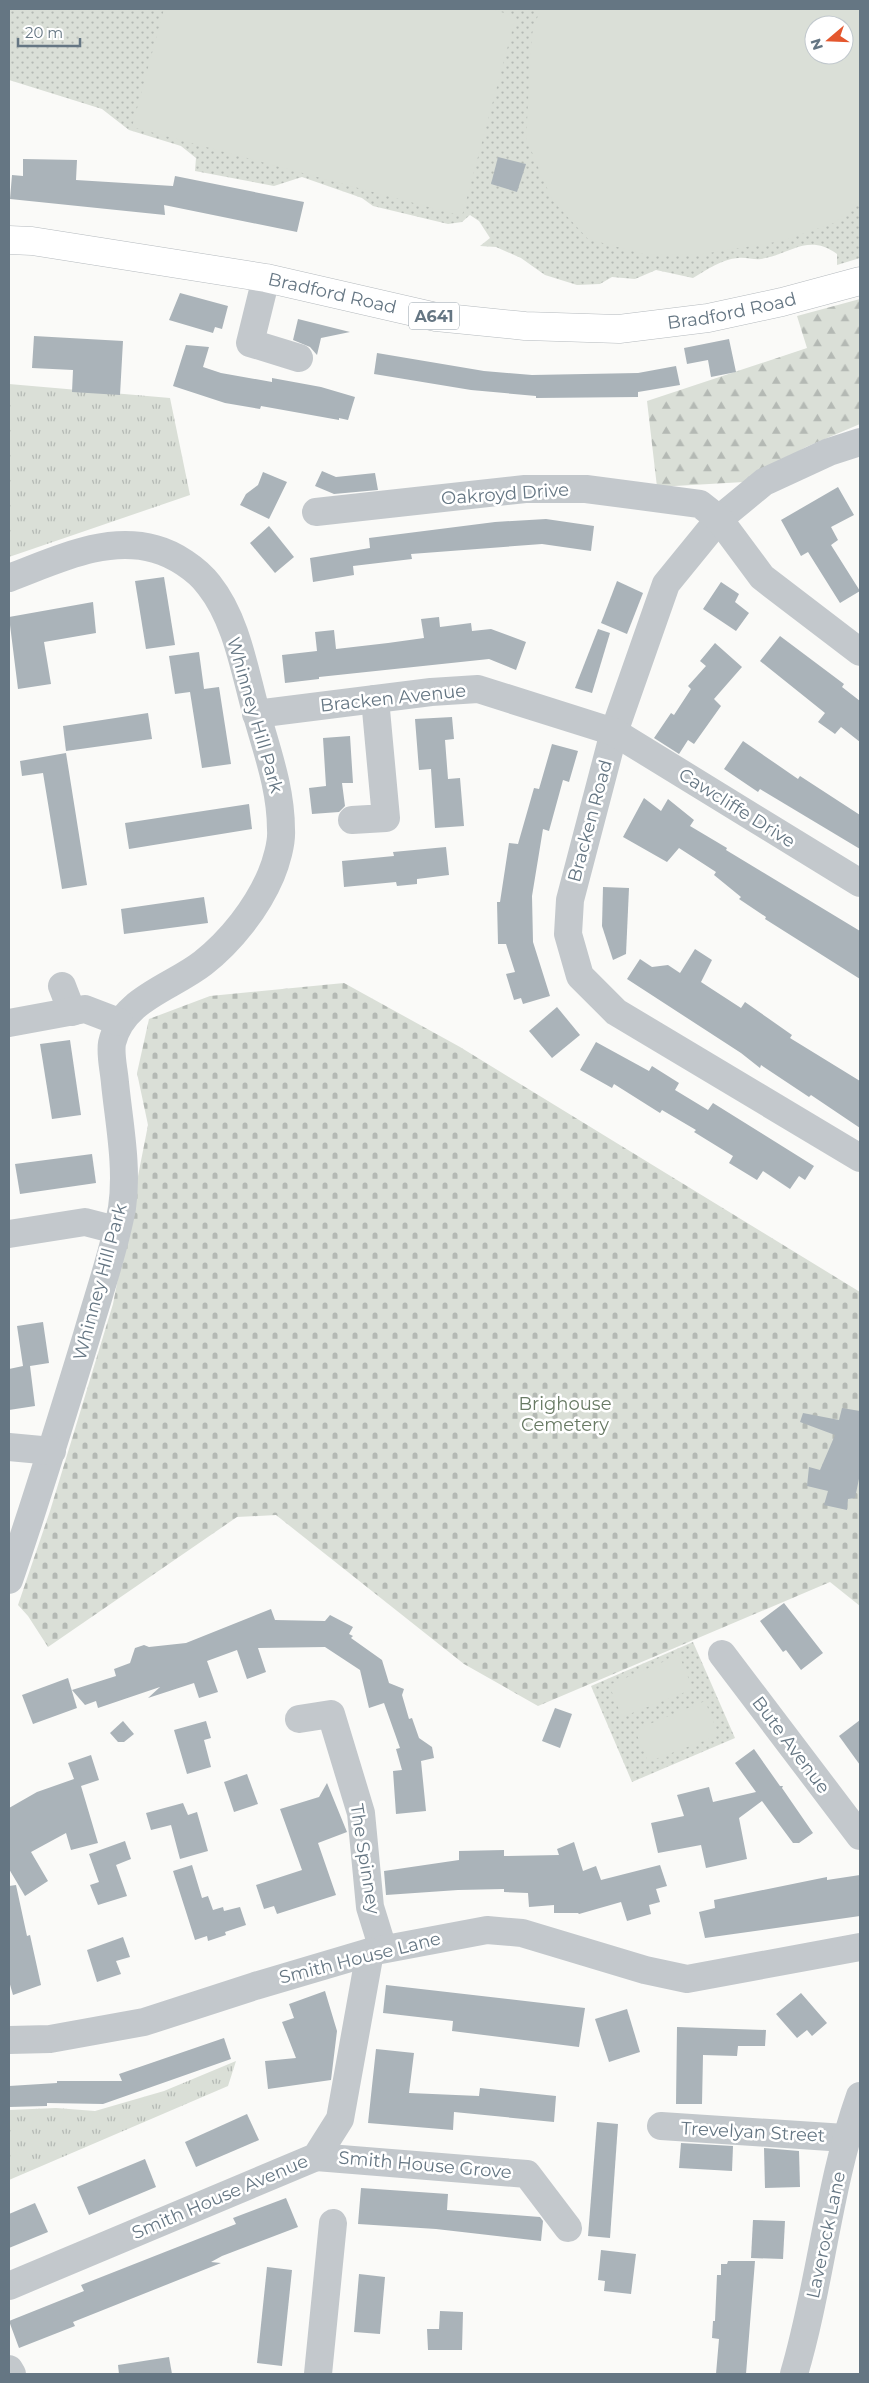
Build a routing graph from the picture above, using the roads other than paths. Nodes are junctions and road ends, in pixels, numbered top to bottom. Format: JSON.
{"nodes":[{"id":1,"x":9,"y":240,"type":"edge"},
{"id":2,"x":266,"y":278,"type":"junction"},
{"id":3,"x":860,"y":281,"type":"edge"},
{"id":4,"x":299,"y":358,"type":"dead end"},
{"id":5,"x":860,"y":442,"type":"edge"},
{"id":6,"x":316,"y":512,"type":"dead end"},
{"id":7,"x":719,"y":519,"type":"junction"},
{"id":8,"x":9,"y":578,"type":"edge"},
{"id":9,"x":860,"y":652,"type":"edge"},
{"id":10,"x":375,"y":700,"type":"junction"},
{"id":11,"x":256,"y":714,"type":"junction"},
{"id":12,"x":614,"y":732,"type":"junction"},
{"id":13,"x":352,"y":820,"type":"dead end"},
{"id":14,"x":860,"y":883,"type":"edge"},
{"id":15,"x":62,"y":986,"type":"dead end"},
{"id":16,"x":72,"y":1012,"type":"junction"},
{"id":17,"x":119,"y":1022,"type":"junction"},
{"id":18,"x":9,"y":1023,"type":"edge"},
{"id":19,"x":860,"y":1158,"type":"edge"},
{"id":20,"x":116,"y":1230,"type":"junction"},
{"id":21,"x":9,"y":1234,"type":"edge"},
{"id":22,"x":9,"y":1446,"type":"edge"},
{"id":23,"x":52,"y":1451,"type":"junction"},
{"id":24,"x":9,"y":1580,"type":"edge"},
{"id":25,"x":722,"y":1654,"type":"dead end"},
{"id":26,"x":299,"y":1719,"type":"dead end"},
{"id":27,"x":860,"y":1836,"type":"edge"},
{"id":28,"x":860,"y":1947,"type":"edge"},
{"id":29,"x":377,"y":1950,"type":"junction"},
{"id":30,"x":9,"y":2040,"type":"edge"},
{"id":31,"x":860,"y":2096,"type":"edge"},
{"id":32,"x":661,"y":2126,"type":"dead end"},
{"id":33,"x":846,"y":2138,"type":"junction"},
{"id":34,"x":316,"y":2157,"type":"junction"},
{"id":35,"x":333,"y":2223,"type":"dead end"},
{"id":36,"x":568,"y":2228,"type":"dead end"},
{"id":37,"x":9,"y":2286,"type":"edge"},
{"id":38,"x":9,"y":2369,"type":"edge"},
{"id":39,"x":12,"y":2374,"type":"edge"},
{"id":40,"x":318,"y":2374,"type":"edge"},
{"id":41,"x":794,"y":2374,"type":"edge"}],
"edges":[{"from":1,"to":2,"type":"main road","name":"Bradford Road","number":"A641"},
{"from":2,"to":3,"type":"main road","name":"Bradford Road","number":"A641"},
{"from":2,"to":4,"type":"street"},
{"from":5,"to":7,"type":"street","name":"Bracken Road"},
{"from":6,"to":7,"type":"street","name":"Oakroyd Drive"},
{"from":7,"to":9,"type":"street","name":"Oakroyd Drive"},
{"from":7,"to":12,"type":"street","name":"Bracken Road"},
{"from":8,"to":11,"type":"street","name":"Whinney Hill Park"},
{"from":10,"to":11,"type":"street","name":"Bracken Avenue"},
{"from":10,"to":12,"type":"street","name":"Bracken Avenue"},
{"from":10,"to":13,"type":"street"},
{"from":11,"to":17,"type":"street","name":"Whinney Hill Park"},
{"from":12,"to":14,"type":"street","name":"Cawcliffe Drive"},
{"from":12,"to":19,"type":"street","name":"Bracken Road"},
{"from":15,"to":16,"type":"street"},
{"from":16,"to":17,"type":"street"},
{"from":16,"to":18,"type":"street"},
{"from":17,"to":20,"type":"street","name":"Whinney Hill Park"},
{"from":20,"to":21,"type":"street"},
{"from":20,"to":23,"type":"street","name":"Whinney Hill Park"},
{"from":22,"to":23,"type":"street"},
{"from":23,"to":24,"type":"street","name":"Whinney Hill Park"},
{"from":25,"to":27,"type":"street","name":"Bute Avenue"},
{"from":26,"to":29,"type":"street","name":"The Spinney"},
{"from":28,"to":29,"type":"street","name":"Smith House Lane"},
{"from":29,"to":30,"type":"street","name":"Smith House Lane"},
{"from":29,"to":34,"type":"street","name":"Smith House Avenue"},
{"from":31,"to":33,"type":"street","name":"Laverock Lane"},
{"from":32,"to":33,"type":"street","name":"Trevelyan Street"},
{"from":33,"to":41,"type":"street","name":"Laverock Lane"},
{"from":34,"to":36,"type":"street","name":"Smith House Grove"},
{"from":34,"to":37,"type":"street","name":"Smith House Avenue"},
{"from":35,"to":40,"type":"street"},
{"from":38,"to":39,"type":"street"}]}
